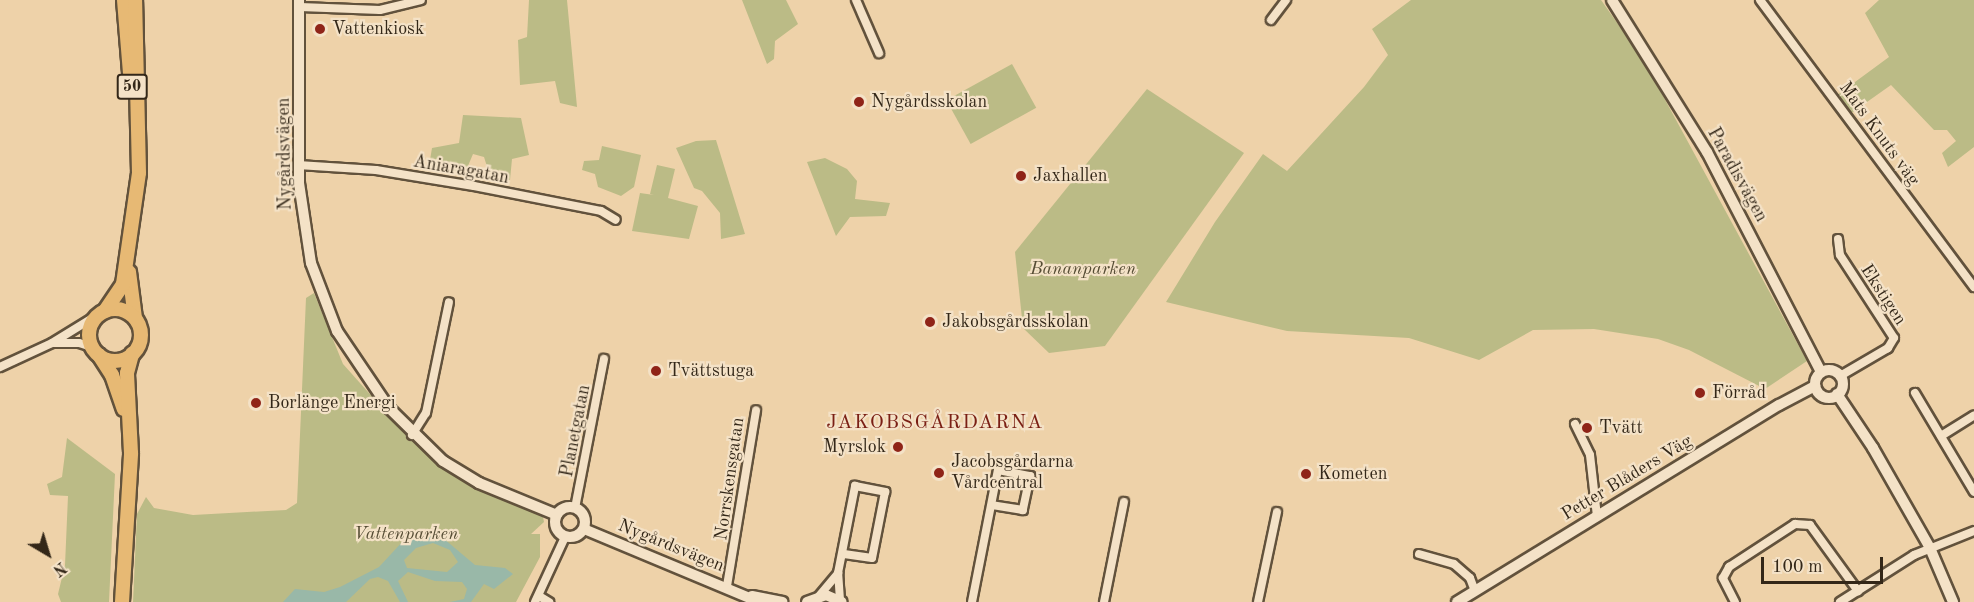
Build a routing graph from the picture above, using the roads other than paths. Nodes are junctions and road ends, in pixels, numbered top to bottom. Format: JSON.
{"nodes":[{"id":1,"x":124,"y":0,"type":"edge"},
{"id":2,"x":135,"y":0,"type":"edge"},
{"id":3,"x":421,"y":0,"type":"edge"},
{"id":4,"x":855,"y":0,"type":"edge"},
{"id":5,"x":1286,"y":0,"type":"edge"},
{"id":6,"x":1612,"y":0,"type":"edge"},
{"id":7,"x":1760,"y":0,"type":"edge"},
{"id":8,"x":299,"y":3,"type":"edge"},
{"id":9,"x":1271,"y":20,"type":"dead end"},
{"id":10,"x":879,"y":53,"type":"dead end"},
{"id":11,"x":298,"y":165,"type":"junction"},
{"id":12,"x":139,"y":173,"type":"junction"},
{"id":13,"x":616,"y":220,"type":"dead end"},
{"id":14,"x":1838,"y":239,"type":"dead end"},
{"id":15,"x":127,"y":258,"type":"junction"},
{"id":16,"x":1974,"y":287,"type":"edge"},
{"id":17,"x":450,"y":302,"type":"dead end"},
{"id":18,"x":102,"y":312,"type":"junction"},
{"id":19,"x":135,"y":318,"type":"junction"},
{"id":20,"x":52,"y":343,"type":"junction"},
{"id":21,"x":96,"y":351,"type":"junction"},
{"id":22,"x":132,"y":354,"type":"junction"},
{"id":23,"x":604,"y":359,"type":"dead end"},
{"id":24,"x":0,"y":367,"type":"edge"},
{"id":25,"x":1821,"y":372,"type":"junction"},
{"id":26,"x":1840,"y":376,"type":"junction"},
{"id":27,"x":1815,"y":386,"type":"junction"},
{"id":28,"x":1916,"y":393,"type":"dead end"},
{"id":29,"x":1837,"y":394,"type":"junction"},
{"id":30,"x":756,"y":410,"type":"dead end"},
{"id":31,"x":1974,"y":415,"type":"edge"},
{"id":32,"x":1575,"y":424,"type":"dead end"},
{"id":33,"x":129,"y":428,"type":"junction"},
{"id":34,"x":412,"y":435,"type":"junction"},
{"id":35,"x":1941,"y":436,"type":"junction"},
{"id":36,"x":1974,"y":492,"type":"edge"},
{"id":37,"x":1124,"y":502,"type":"dead end"},
{"id":38,"x":992,"y":505,"type":"junction"},
{"id":39,"x":575,"y":508,"type":"junction"},
{"id":40,"x":1276,"y":512,"type":"dead end"},
{"id":41,"x":557,"y":515,"type":"junction"},
{"id":42,"x":1597,"y":516,"type":"junction"},
{"id":43,"x":584,"y":529,"type":"junction"},
{"id":44,"x":1974,"y":531,"type":"edge"},
{"id":45,"x":565,"y":537,"type":"junction"},
{"id":46,"x":1930,"y":548,"type":"junction"},
{"id":47,"x":842,"y":554,"type":"junction"},
{"id":48,"x":1419,"y":554,"type":"dead end"},
{"id":49,"x":838,"y":573,"type":"junction"},
{"id":50,"x":728,"y":586,"type":"junction"},
{"id":51,"x":1476,"y":591,"type":"junction"},
{"id":52,"x":1858,"y":591,"type":"junction"},
{"id":53,"x":746,"y":595,"type":"junction"},
{"id":54,"x":537,"y":599,"type":"edge"},
{"id":55,"x":810,"y":600,"type":"edge"},
{"id":56,"x":841,"y":601,"type":"edge"},
{"id":57,"x":122,"y":602,"type":"edge"},
{"id":58,"x":549,"y":602,"type":"edge"},
{"id":59,"x":759,"y":602,"type":"edge"},
{"id":60,"x":782,"y":602,"type":"edge"},
{"id":61,"x":972,"y":602,"type":"edge"},
{"id":62,"x":1104,"y":602,"type":"edge"},
{"id":63,"x":1258,"y":602,"type":"edge"},
{"id":64,"x":1457,"y":602,"type":"edge"},
{"id":65,"x":1735,"y":602,"type":"edge"},
{"id":66,"x":1840,"y":602,"type":"edge"},
{"id":67,"x":1953,"y":602,"type":"edge"}],
"edges":[{"from":1,"to":12,"type":"highway","number":"50"},
{"from":2,"to":12,"type":"highway","number":"50"},
{"from":3,"to":8,"type":"street"},
{"from":4,"to":10,"type":"street"},
{"from":5,"to":9,"type":"street"},
{"from":6,"to":25,"type":"street","name":"Paradisvägen"},
{"from":7,"to":16,"type":"street","name":"Mats Knuts väg"},
{"from":8,"to":11,"type":"street","name":"Nygårdsvägen"},
{"from":11,"to":13,"type":"street","name":"Aniaragatan"},
{"from":11,"to":34,"type":"street","name":"Nygårdsvägen"},
{"from":12,"to":15,"type":"highway","number":"50"},
{"from":14,"to":26,"type":"street","name":"Ekstigen"},
{"from":15,"to":18,"type":"highway","number":"50"},
{"from":15,"to":19,"type":"highway","number":"50"},
{"from":17,"to":34,"type":"street"},
{"from":18,"to":19,"type":"highway"},
{"from":18,"to":20,"type":"street"},
{"from":18,"to":21,"type":"highway"},
{"from":19,"to":22,"type":"highway"},
{"from":20,"to":21,"type":"street"},
{"from":20,"to":24,"type":"street"},
{"from":21,"to":22,"type":"highway"},
{"from":21,"to":33,"type":"highway"},
{"from":22,"to":33,"type":"highway"},
{"from":23,"to":39,"type":"street","name":"Planetgatan"},
{"from":25,"to":26,"type":"street"},
{"from":25,"to":27,"type":"street"},
{"from":26,"to":29,"type":"street"},
{"from":27,"to":29,"type":"street"},
{"from":27,"to":42,"type":"street","name":"Petter Blåders Väg"},
{"from":28,"to":35,"type":"street"},
{"from":29,"to":46,"type":"street"},
{"from":30,"to":50,"type":"street","name":"Norrskensgatan"},
{"from":31,"to":35,"type":"street"},
{"from":32,"to":42,"type":"street"},
{"from":33,"to":57,"type":"highway"},
{"from":34,"to":41,"type":"street","name":"Nygårdsvägen"},
{"from":35,"to":36,"type":"street"},
{"from":37,"to":62,"type":"street"},
{"from":38,"to":38,"type":"street"},
{"from":38,"to":61,"type":"street"},
{"from":39,"to":41,"type":"street"},
{"from":39,"to":43,"type":"street"},
{"from":40,"to":63,"type":"street"},
{"from":41,"to":45,"type":"street"},
{"from":42,"to":51,"type":"street","name":"Petter Blåders Väg"},
{"from":43,"to":45,"type":"street"},
{"from":43,"to":50,"type":"street","name":"Nygårdsvägen"},
{"from":44,"to":46,"type":"street"},
{"from":45,"to":54,"type":"street"},
{"from":46,"to":52,"type":"street"},
{"from":46,"to":67,"type":"street"},
{"from":47,"to":47,"type":"street"},
{"from":47,"to":49,"type":"street"},
{"from":48,"to":51,"type":"street"},
{"from":49,"to":55,"type":"street"},
{"from":49,"to":56,"type":"street"},
{"from":50,"to":53,"type":"street","name":"Nygårdsvägen"},
{"from":51,"to":64,"type":"street","name":"Petter Blåders Väg"},
{"from":52,"to":65,"type":"street"},
{"from":52,"to":66,"type":"street"},
{"from":53,"to":59,"type":"street","name":"Nygårdsvägen"},
{"from":53,"to":60,"type":"street","name":"Nygårdsvägen"},
{"from":54,"to":58,"type":"street"},
{"from":55,"to":56,"type":"street"}]}
